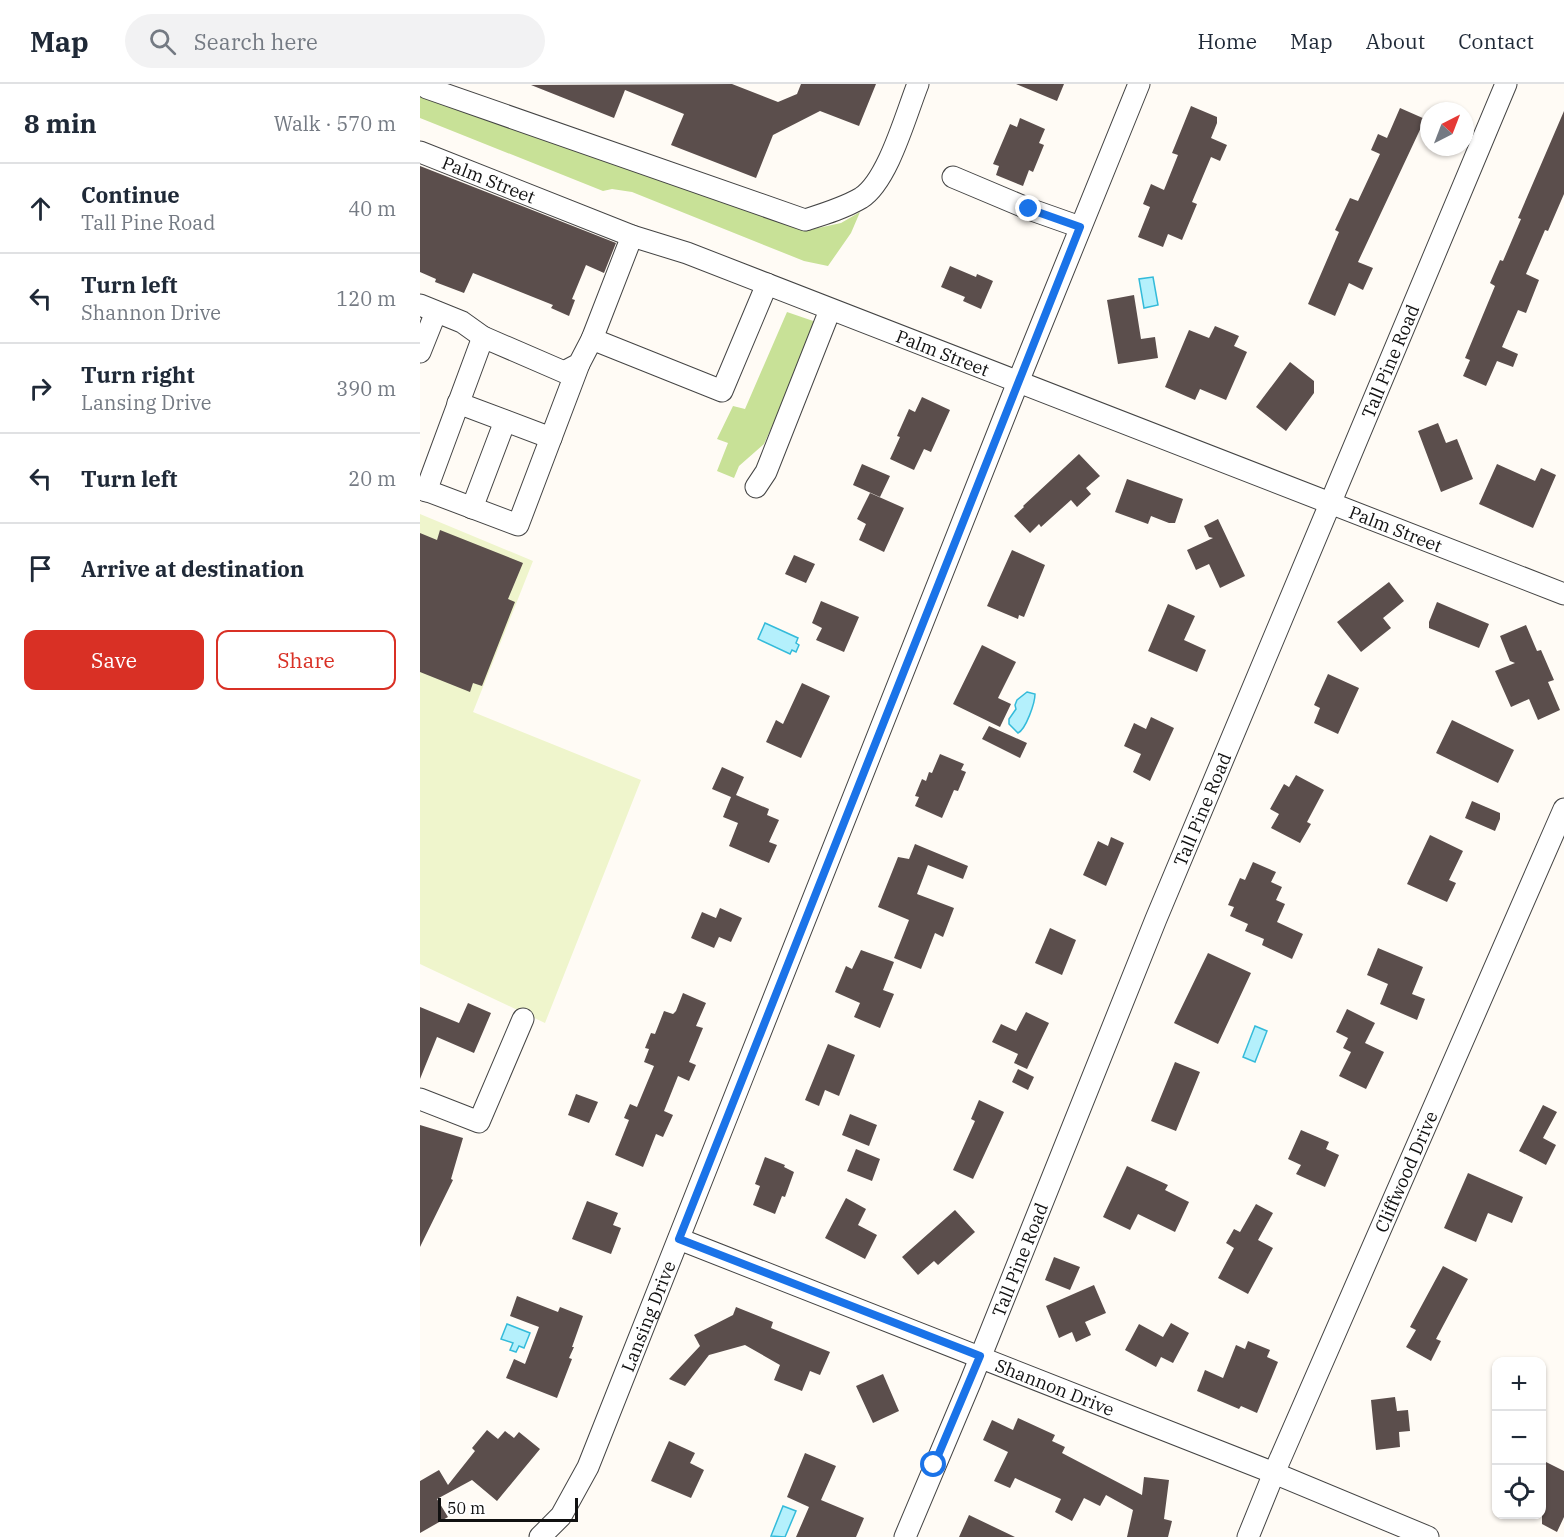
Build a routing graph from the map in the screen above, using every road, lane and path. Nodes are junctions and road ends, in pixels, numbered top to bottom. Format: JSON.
{"nodes":[{"id":1,"x":421,"y":84,"type":"edge"},
{"id":2,"x":918,"y":84,"type":"edge"},
{"id":3,"x":1139,"y":84,"type":"edge"},
{"id":4,"x":1506,"y":84,"type":"edge"},
{"id":5,"x":420,"y":152,"type":"edge"},
{"id":6,"x":953,"y":177,"type":"dead end"},
{"id":7,"x":1080,"y":227,"type":"junction"},
{"id":8,"x":632,"y":236,"type":"junction"},
{"id":9,"x":767,"y":285,"type":"junction"},
{"id":10,"x":428,"y":308,"type":"edge"},
{"id":11,"x":837,"y":312,"type":"junction"},
{"id":12,"x":483,"y":337,"type":"junction"},
{"id":13,"x":592,"y":339,"type":"junction"},
{"id":14,"x":420,"y":352,"type":"edge"},
{"id":15,"x":579,"y":364,"type":"junction"},
{"id":16,"x":1018,"y":382,"type":"junction"},
{"id":17,"x":458,"y":403,"type":"junction"},
{"id":18,"x":505,"y":421,"type":"junction"},
{"id":19,"x":551,"y":438,"type":"junction"},
{"id":20,"x":756,"y":487,"type":"dead end"},
{"id":21,"x":423,"y":490,"type":"edge"},
{"id":22,"x":1331,"y":502,"type":"junction"},
{"id":23,"x":472,"y":508,"type":"junction"},
{"id":24,"x":1564,"y":594,"type":"edge"},
{"id":25,"x":1564,"y":809,"type":"edge"},
{"id":26,"x":523,"y":1018,"type":"dead end"},
{"id":27,"x":420,"y":1100,"type":"edge"},
{"id":28,"x":679,"y":1239,"type":"junction"},
{"id":29,"x":980,"y":1356,"type":"junction"},
{"id":30,"x":1274,"y":1473,"type":"junction"},
{"id":31,"x":540,"y":1537,"type":"edge"},
{"id":32,"x":905,"y":1537,"type":"edge"},
{"id":33,"x":1248,"y":1537,"type":"edge"},
{"id":34,"x":1428,"y":1537,"type":"edge"}],
"edges":[{"from":1,"to":2,"type":"street"},
{"from":3,"to":7,"type":"street","name":"Lansing Drive"},
{"from":4,"to":22,"type":"street","name":"Tall Pine Road"},
{"from":5,"to":8,"type":"street","name":"Palm Street"},
{"from":6,"to":7,"type":"street"},
{"from":7,"to":16,"type":"street","name":"Lansing Drive"},
{"from":8,"to":9,"type":"street","name":"Palm Street"},
{"from":8,"to":13,"type":"street"},
{"from":9,"to":11,"type":"street","name":"Palm Street"},
{"from":9,"to":13,"type":"street"},
{"from":10,"to":12,"type":"street"},
{"from":10,"to":14,"type":"street"},
{"from":11,"to":16,"type":"street","name":"Palm Street"},
{"from":11,"to":20,"type":"street"},
{"from":12,"to":15,"type":"street"},
{"from":12,"to":17,"type":"street"},
{"from":13,"to":15,"type":"street"},
{"from":15,"to":19,"type":"street"},
{"from":16,"to":22,"type":"street","name":"Palm Street"},
{"from":16,"to":28,"type":"street","name":"Lansing Drive"},
{"from":17,"to":18,"type":"street"},
{"from":17,"to":21,"type":"street"},
{"from":18,"to":19,"type":"street"},
{"from":18,"to":23,"type":"street"},
{"from":19,"to":23,"type":"street"},
{"from":21,"to":23,"type":"street"},
{"from":22,"to":24,"type":"street","name":"Palm Street"},
{"from":22,"to":29,"type":"street","name":"Tall Pine Road"},
{"from":25,"to":30,"type":"street","name":"Cliffwood Drive"},
{"from":26,"to":27,"type":"street"},
{"from":28,"to":29,"type":"street","name":"Shannon Drive"},
{"from":28,"to":31,"type":"street","name":"Lansing Drive"},
{"from":29,"to":30,"type":"street","name":"Shannon Drive"},
{"from":29,"to":32,"type":"street","name":"Tall Pine Road"},
{"from":30,"to":33,"type":"street","name":"Cliffwood Drive"},
{"from":30,"to":34,"type":"street","name":"Shannon Drive"}]}
